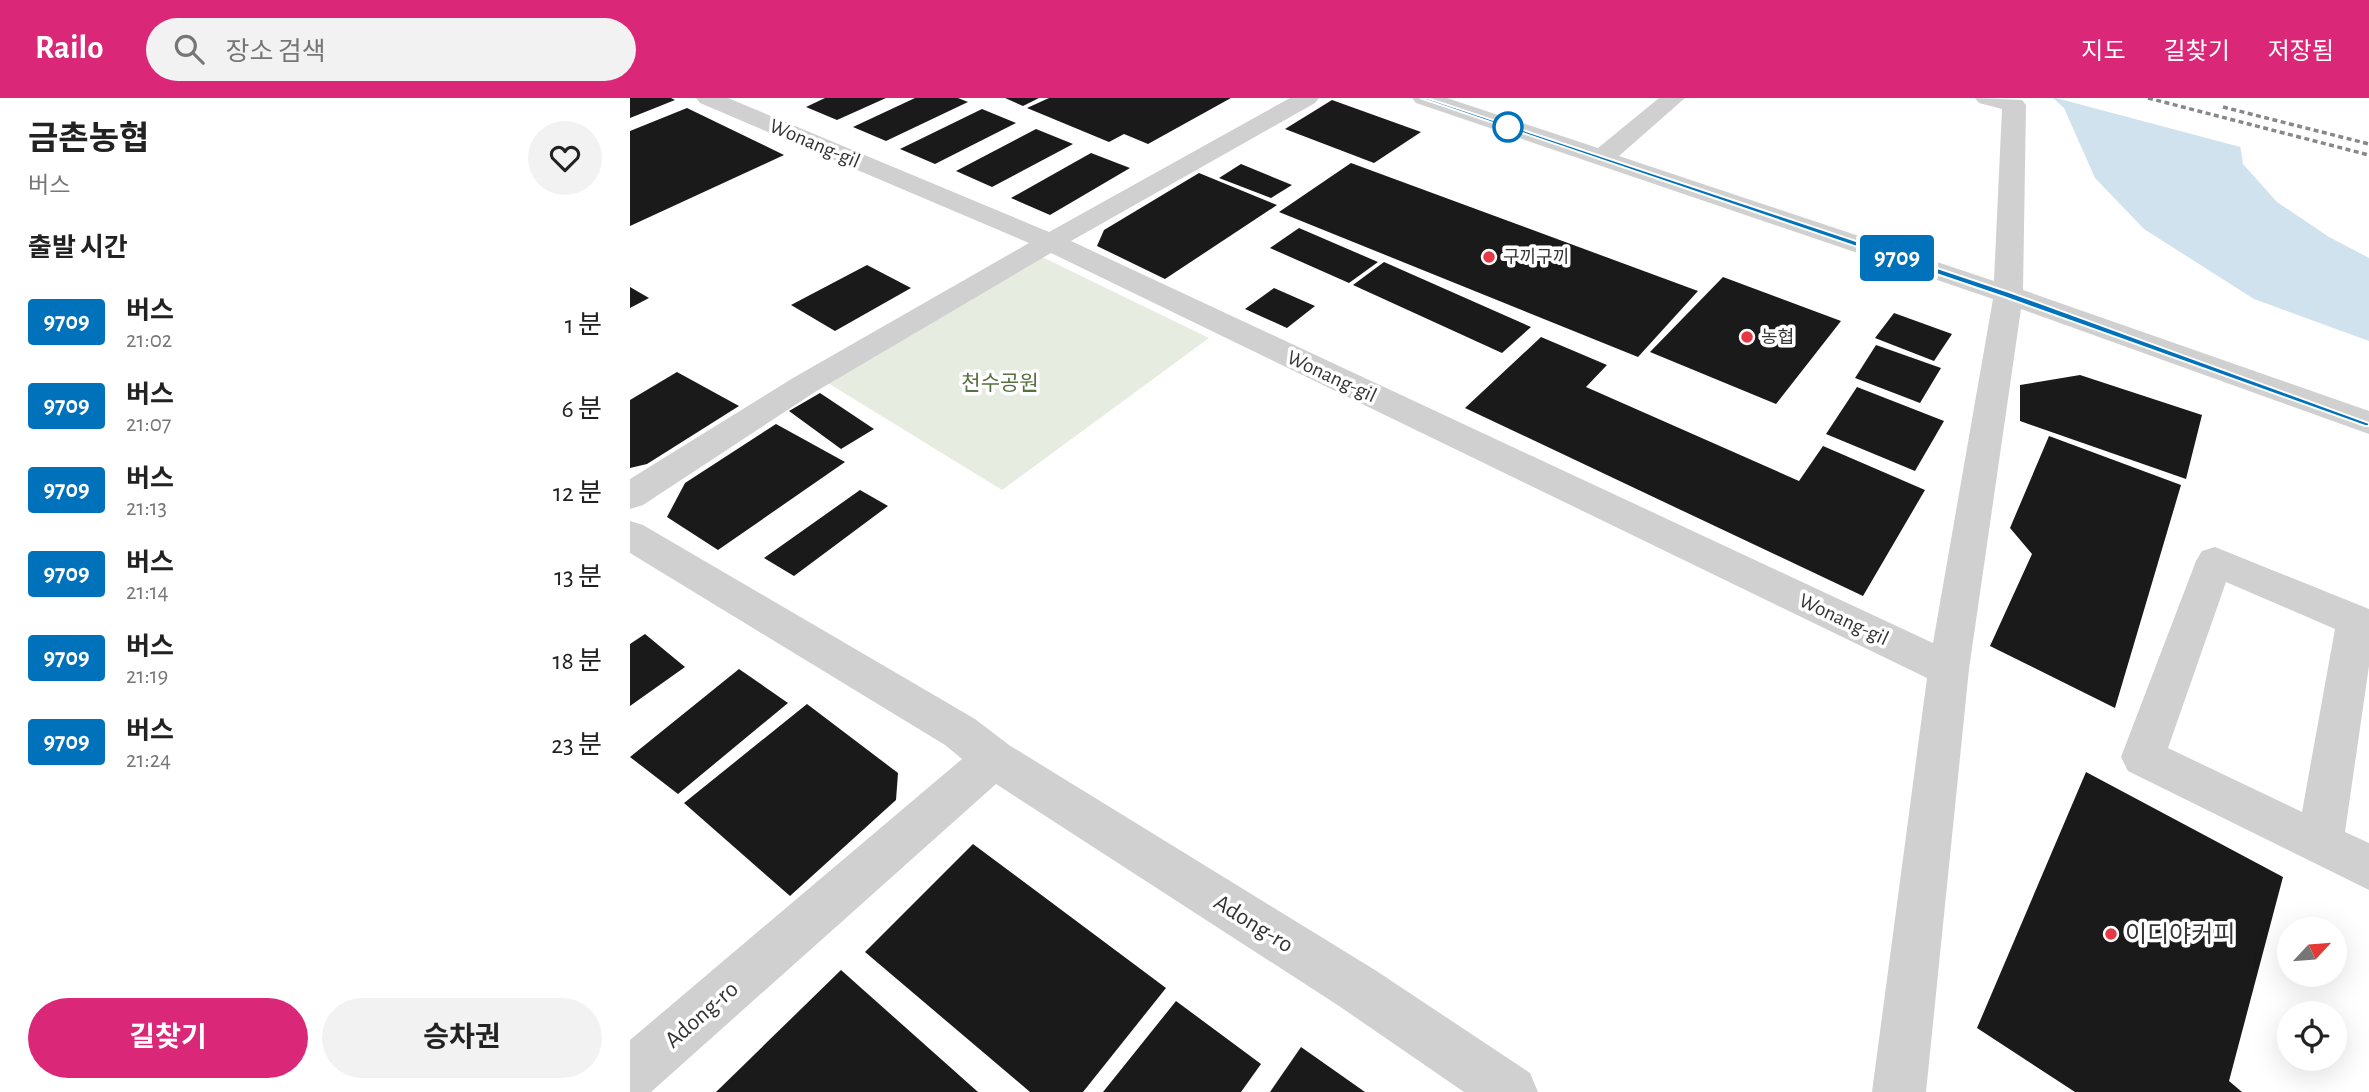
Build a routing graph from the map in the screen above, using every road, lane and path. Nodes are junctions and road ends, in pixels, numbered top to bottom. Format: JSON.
{"nodes":[{"id":1,"x":708,"y":98,"type":"edge"},
{"id":2,"x":1307,"y":98,"type":"edge"},
{"id":3,"x":1424,"y":98,"type":"edge"},
{"id":4,"x":1673,"y":98,"type":"edge"},
{"id":5,"x":1987,"y":98,"type":"edge"},
{"id":6,"x":1600,"y":159,"type":"junction"},
{"id":7,"x":1050,"y":242,"type":"junction"},
{"id":8,"x":2008,"y":295,"type":"junction"},
{"id":9,"x":2328,"y":407,"type":"junction"},
{"id":10,"x":2369,"y":412,"type":"edge"},
{"id":11,"x":2369,"y":423,"type":"edge"},
{"id":12,"x":2369,"y":438,"type":"edge"},
{"id":13,"x":630,"y":496,"type":"edge"},
{"id":14,"x":630,"y":535,"type":"edge"},
{"id":15,"x":1949,"y":669,"type":"junction"},
{"id":16,"x":994,"y":759,"type":"junction"},
{"id":17,"x":2320,"y":843,"type":"junction"},
{"id":18,"x":2369,"y":867,"type":"edge"},
{"id":19,"x":630,"y":1075,"type":"edge"},
{"id":20,"x":1511,"y":1092,"type":"edge"},
{"id":21,"x":1899,"y":1092,"type":"edge"}],
"edges":[{"from":1,"to":7,"type":"street","name":"Wonang-gil"},
{"from":2,"to":7,"type":"street"},
{"from":3,"to":6,"type":"street"},
{"from":4,"to":6,"type":"street"},
{"from":5,"to":8,"type":"street"},
{"from":6,"to":8,"type":"street"},
{"from":7,"to":13,"type":"street"},
{"from":7,"to":15,"type":"street","name":"Wonang-gil"},
{"from":8,"to":9,"type":"street"},
{"from":8,"to":15,"type":"street"},
{"from":9,"to":10,"type":"street"},
{"from":9,"to":11,"type":"street"},
{"from":9,"to":12,"type":"street"},
{"from":14,"to":16,"type":"street","name":"Adong-ro"},
{"from":15,"to":21,"type":"street"},
{"from":16,"to":19,"type":"street","name":"Adong-ro"},
{"from":16,"to":20,"type":"street","name":"Adong-ro"},
{"from":17,"to":17,"type":"street"},
{"from":17,"to":18,"type":"street"}]}
